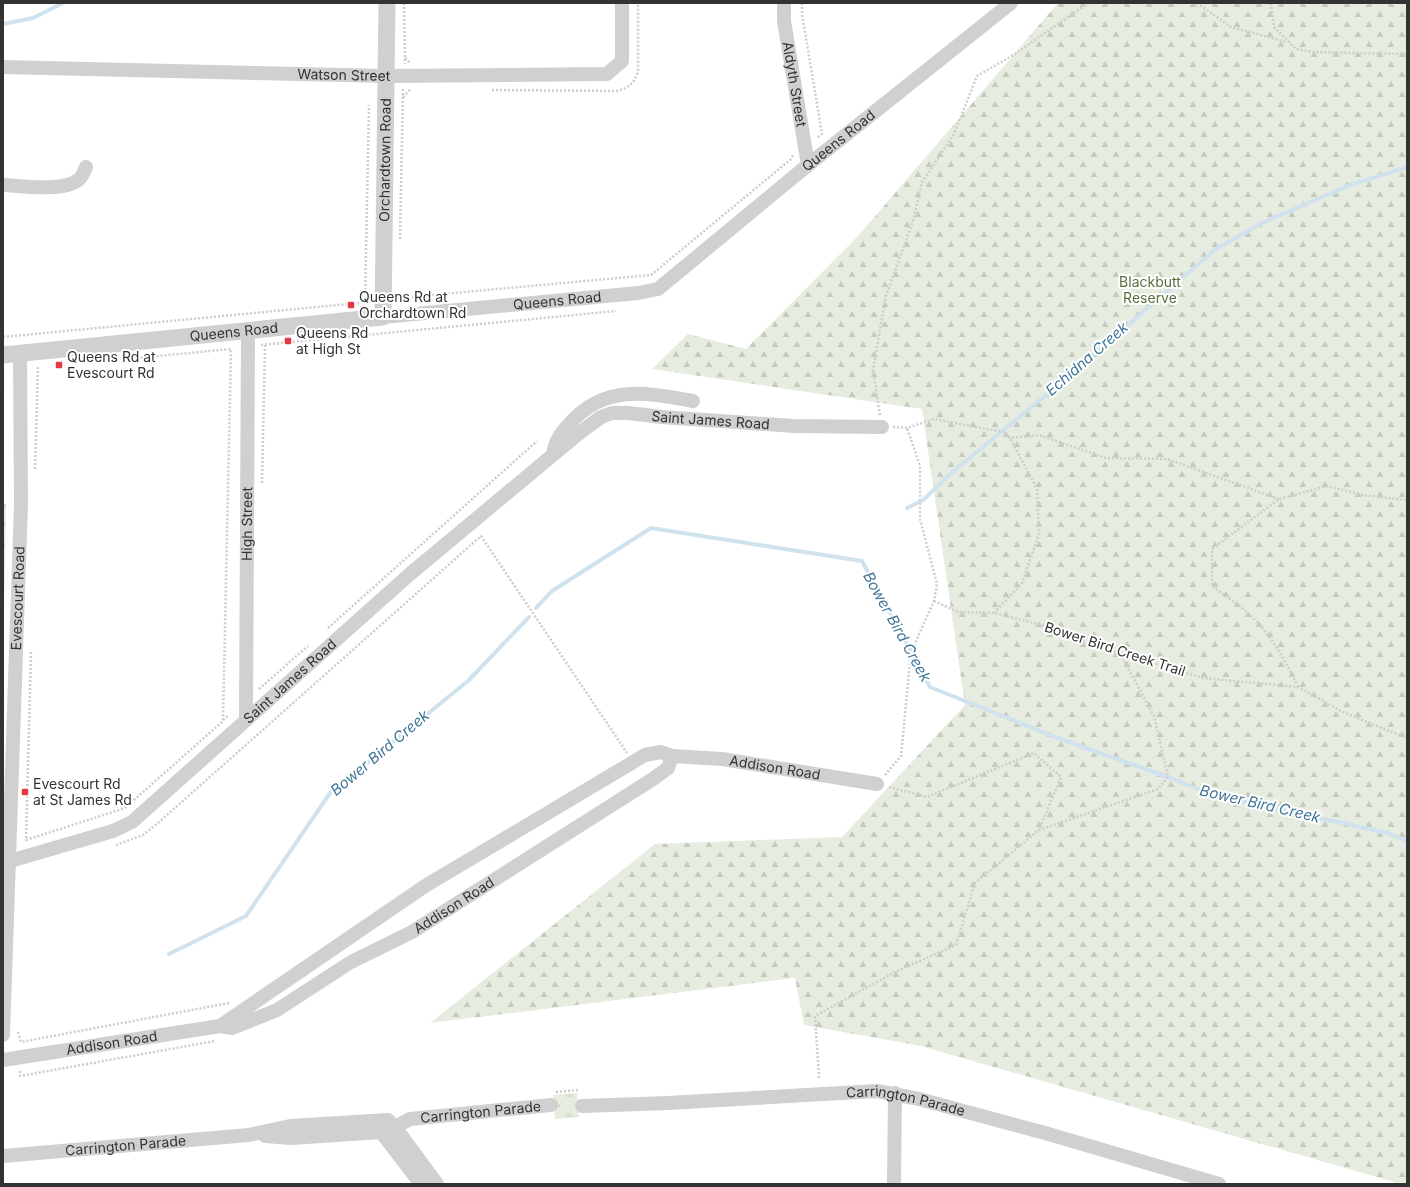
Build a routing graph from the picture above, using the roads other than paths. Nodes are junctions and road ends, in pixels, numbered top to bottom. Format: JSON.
{"nodes":[{"id":1,"x":387,"y":3,"type":"edge"},
{"id":2,"x":622,"y":3,"type":"edge"},
{"id":3,"x":784,"y":3,"type":"edge"},
{"id":4,"x":1011,"y":3,"type":"edge"},
{"id":5,"x":3,"y":67,"type":"edge"},
{"id":6,"x":387,"y":76,"type":"junction"},
{"id":7,"x":808,"y":165,"type":"junction"},
{"id":8,"x":86,"y":167,"type":"dead end"},
{"id":9,"x":3,"y":185,"type":"edge"},
{"id":10,"x":383,"y":317,"type":"junction"},
{"id":11,"x":248,"y":330,"type":"junction"},
{"id":12,"x":20,"y":353,"type":"junction"},
{"id":13,"x":4,"y":367,"type":"edge"},
{"id":14,"x":693,"y":401,"type":"dead end"},
{"id":15,"x":882,"y":427,"type":"road end"},
{"id":16,"x":553,"y":454,"type":"junction"},
{"id":17,"x":246,"y":719,"type":"junction"},
{"id":18,"x":672,"y":756,"type":"junction"},
{"id":19,"x":877,"y":784,"type":"road end"},
{"id":20,"x":6,"y":862,"type":"edge"},
{"id":21,"x":220,"y":1026,"type":"junction"},
{"id":22,"x":3,"y":1035,"type":"edge"},
{"id":23,"x":3,"y":1060,"type":"edge"},
{"id":24,"x":895,"y":1093,"type":"junction"},
{"id":25,"x":551,"y":1106,"type":"dead end"},
{"id":26,"x":582,"y":1106,"type":"dead end"},
{"id":27,"x":395,"y":1127,"type":"junction"},
{"id":28,"x":249,"y":1135,"type":"junction"},
{"id":29,"x":3,"y":1156,"type":"edge"},
{"id":30,"x":421,"y":1184,"type":"edge"},
{"id":31,"x":437,"y":1184,"type":"edge"},
{"id":32,"x":894,"y":1184,"type":"edge"},
{"id":33,"x":1219,"y":1184,"type":"edge"}],
"edges":[{"from":1,"to":6,"type":"street","name":"Orchardtown Road"},
{"from":2,"to":6,"type":"street","name":"Watson Street"},
{"from":3,"to":7,"type":"street","name":"Aldyth Street"},
{"from":4,"to":7,"type":"street","name":"Queens Road"},
{"from":5,"to":6,"type":"street","name":"Watson Street"},
{"from":6,"to":10,"type":"street","name":"Orchardtown Road"},
{"from":7,"to":10,"type":"street","name":"Queens Road"},
{"from":8,"to":9,"type":"street"},
{"from":10,"to":11,"type":"street","name":"Queens Road"},
{"from":11,"to":12,"type":"street","name":"Queens Road"},
{"from":11,"to":17,"type":"street","name":"High Street"},
{"from":12,"to":13,"type":"street","name":"Queens Road"},
{"from":12,"to":20,"type":"street","name":"Evescourt Road"},
{"from":14,"to":16,"type":"street","name":"Saint James Road"},
{"from":15,"to":16,"type":"street","name":"Saint James Road"},
{"from":16,"to":17,"type":"street","name":"Saint James Road"},
{"from":17,"to":20,"type":"street","name":"Saint James Road"},
{"from":18,"to":19,"type":"street","name":"Addison Road"},
{"from":18,"to":21,"type":"street","name":"Addison Road"},
{"from":18,"to":21,"type":"street","name":"Addison Road"},
{"from":20,"to":22,"type":"street","name":"Evescourt Road"},
{"from":21,"to":23,"type":"street","name":"Addison Road"},
{"from":24,"to":26,"type":"street","name":"Carrington Parade"},
{"from":24,"to":32,"type":"street"},
{"from":24,"to":33,"type":"street","name":"Carrington Parade"},
{"from":25,"to":27,"type":"street","name":"Carrington Parade"},
{"from":27,"to":28,"type":"street","name":"Carrington Parade"},
{"from":27,"to":31,"type":"street"},
{"from":28,"to":29,"type":"street","name":"Carrington Parade"},
{"from":28,"to":30,"type":"street","name":"Carrington Parade"}]}
